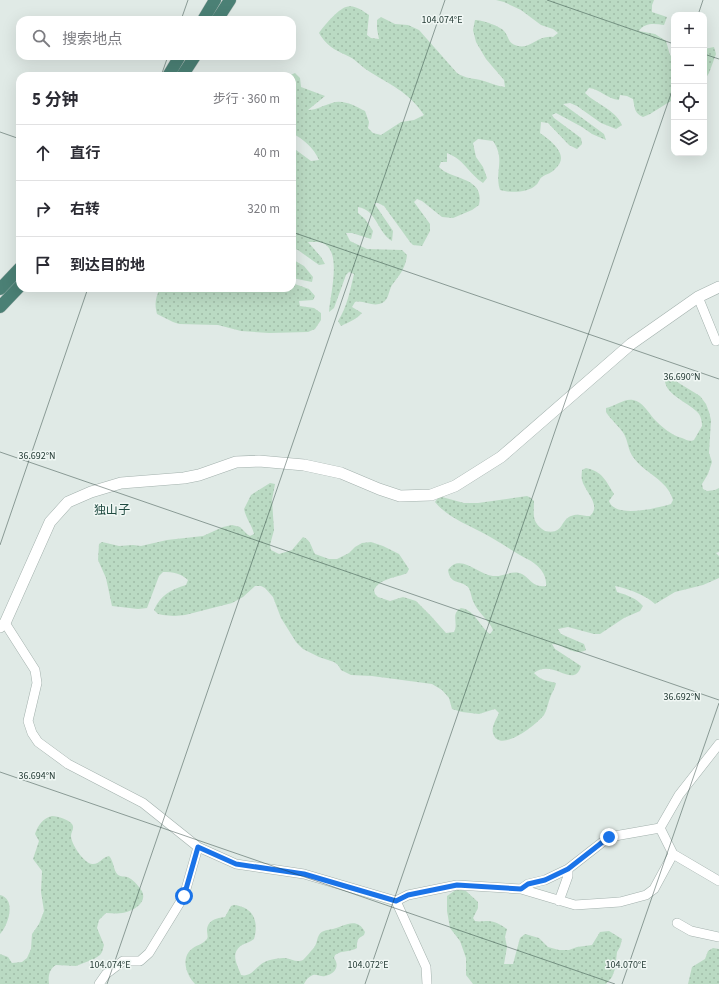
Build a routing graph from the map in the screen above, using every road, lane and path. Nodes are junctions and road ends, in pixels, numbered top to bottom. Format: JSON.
{"nodes":[{"id":1,"x":215,"y":0,"type":"edge"},
{"id":2,"x":230,"y":0,"type":"edge"},
{"id":3,"x":205,"y":16,"type":"edge"},
{"id":4,"x":220,"y":16,"type":"edge"},
{"id":5,"x":178,"y":60,"type":"edge"},
{"id":6,"x":192,"y":60,"type":"edge"},
{"id":7,"x":170,"y":72,"type":"edge"},
{"id":8,"x":185,"y":72,"type":"edge"},
{"id":9,"x":16,"y":272,"type":"edge"},
{"id":10,"x":719,"y":287,"type":"edge"},
{"id":11,"x":0,"y":289,"type":"edge"},
{"id":12,"x":16,"y":290,"type":"edge"},
{"id":13,"x":698,"y":297,"type":"junction"},
{"id":14,"x":0,"y":307,"type":"edge"},
{"id":15,"x":716,"y":340,"type":"dead end"},
{"id":16,"x":3,"y":625,"type":"edge"},
{"id":17,"x":719,"y":744,"type":"edge"},
{"id":18,"x":660,"y":828,"type":"junction"},
{"id":19,"x":198,"y":847,"type":"junction"},
{"id":20,"x":673,"y":854,"type":"junction"},
{"id":21,"x":568,"y":869,"type":"junction"},
{"id":22,"x":719,"y":881,"type":"edge"},
{"id":23,"x":521,"y":889,"type":"junction"},
{"id":24,"x":396,"y":901,"type":"junction"},
{"id":25,"x":559,"y":901,"type":"junction"},
{"id":26,"x":676,"y":923,"type":"dead end"},
{"id":27,"x":719,"y":937,"type":"edge"},
{"id":28,"x":98,"y":984,"type":"edge"},
{"id":29,"x":427,"y":984,"type":"edge"}],
"edges":[{"from":1,"to":3,"type":"highway"},
{"from":2,"to":4,"type":"highway"},
{"from":5,"to":7,"type":"highway"},
{"from":6,"to":8,"type":"highway"},
{"from":9,"to":11,"type":"highway"},
{"from":10,"to":13,"type":"street"},
{"from":12,"to":14,"type":"highway"},
{"from":13,"to":15,"type":"street"},
{"from":13,"to":16,"type":"street"},
{"from":16,"to":19,"type":"street"},
{"from":17,"to":18,"type":"street"},
{"from":18,"to":20,"type":"street"},
{"from":18,"to":21,"type":"street"},
{"from":19,"to":24,"type":"street"},
{"from":19,"to":28,"type":"street"},
{"from":20,"to":22,"type":"street"},
{"from":20,"to":25,"type":"street"},
{"from":21,"to":23,"type":"street"},
{"from":21,"to":25,"type":"street"},
{"from":23,"to":24,"type":"street"},
{"from":23,"to":25,"type":"street"},
{"from":24,"to":29,"type":"street"},
{"from":26,"to":27,"type":"street"}]}
